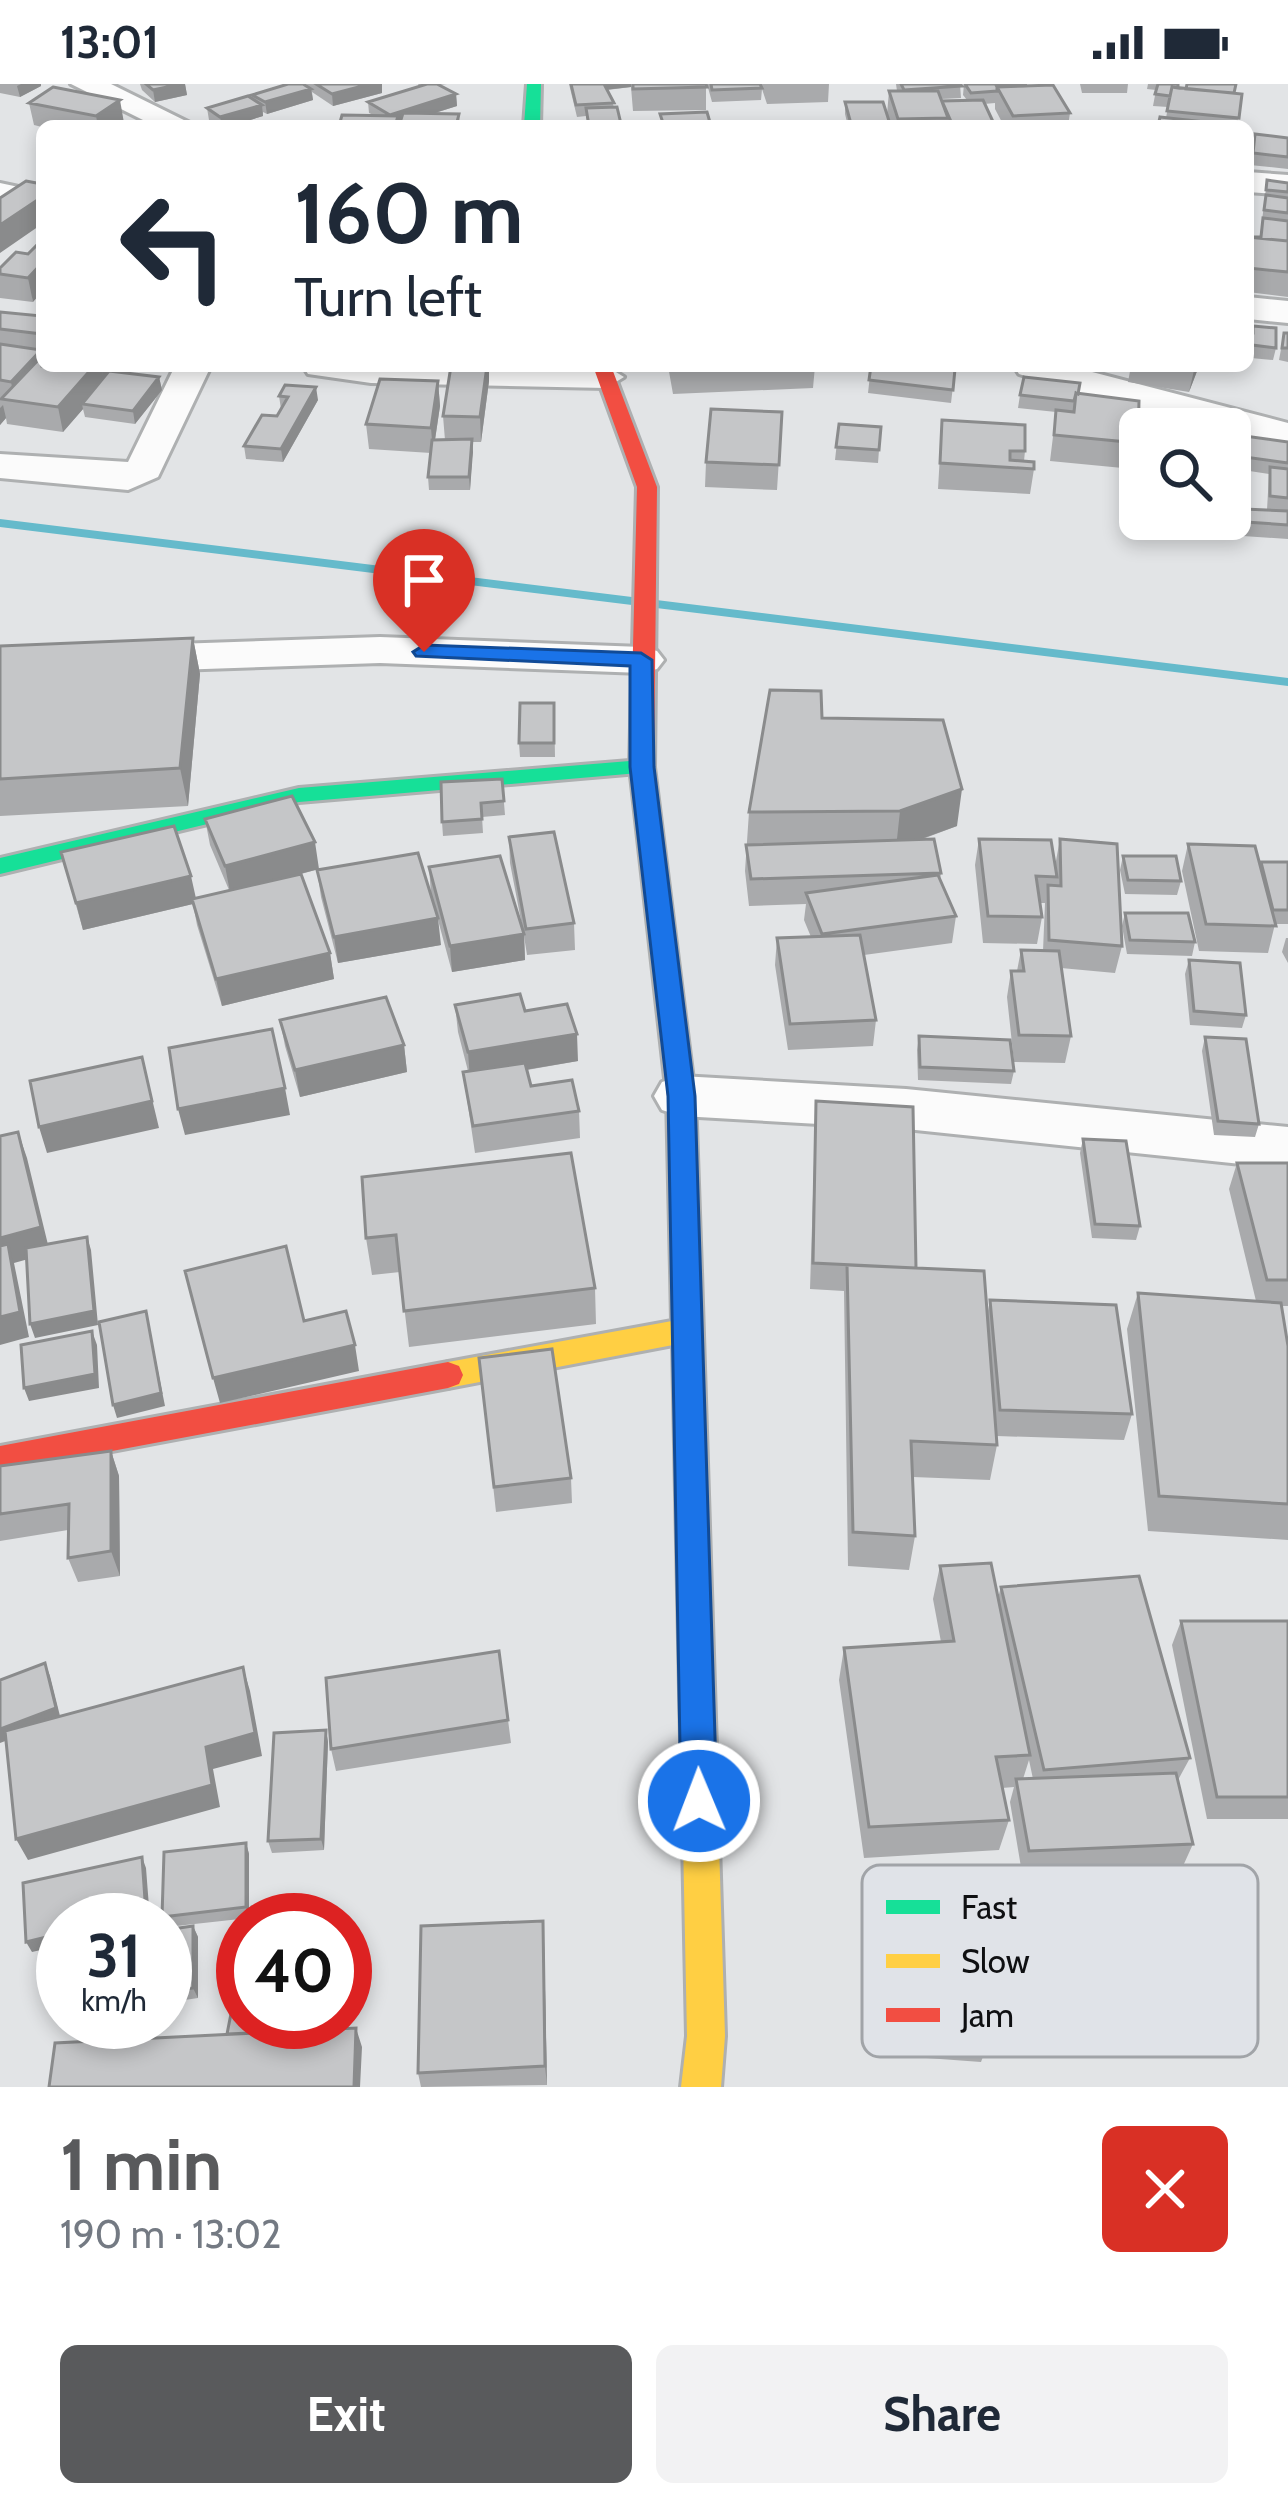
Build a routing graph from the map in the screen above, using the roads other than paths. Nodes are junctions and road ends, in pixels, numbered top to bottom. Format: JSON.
{"nodes":[{"id":1,"x":86,"y":84,"type":"edge"},
{"id":2,"x":533,"y":84,"type":"edge"},
{"id":3,"x":167,"y":120,"type":"edge"},
{"id":4,"x":532,"y":120,"type":"edge"},
{"id":5,"x":1254,"y":182,"type":"edge"},
{"id":6,"x":1288,"y":184,"type":"edge"},
{"id":7,"x":0,"y":193,"type":"edge"},
{"id":8,"x":36,"y":201,"type":"edge"},
{"id":9,"x":1254,"y":309,"type":"edge"},
{"id":10,"x":1288,"y":312,"type":"edge"},
{"id":11,"x":191,"y":372,"type":"edge"},
{"id":12,"x":371,"y":372,"type":"edge"},
{"id":13,"x":604,"y":372,"type":"edge"},
{"id":14,"x":1051,"y":372,"type":"edge"},
{"id":15,"x":1288,"y":434,"type":"edge"},
{"id":16,"x":0,"y":466,"type":"edge"},
{"id":17,"x":641,"y":660,"type":"junction"},
{"id":18,"x":0,"y":663,"type":"edge"},
{"id":19,"x":642,"y":767,"type":"junction"},
{"id":20,"x":0,"y":866,"type":"edge"},
{"id":21,"x":681,"y":1096,"type":"junction"},
{"id":22,"x":1288,"y":1148,"type":"edge"},
{"id":23,"x":687,"y":1330,"type":"junction"},
{"id":24,"x":0,"y":1459,"type":"edge"},
{"id":25,"x":700,"y":2087,"type":"edge"}],
"edges":[{"from":1,"to":3,"type":"street"},
{"from":2,"to":4,"type":"street"},
{"from":5,"to":6,"type":"street"},
{"from":7,"to":8,"type":"street"},
{"from":9,"to":10,"type":"street"},
{"from":11,"to":16,"type":"street"},
{"from":12,"to":13,"type":"street"},
{"from":13,"to":17,"type":"street"},
{"from":14,"to":15,"type":"street"},
{"from":17,"to":18,"type":"street"},
{"from":17,"to":19,"type":"street"},
{"from":19,"to":20,"type":"street"},
{"from":19,"to":21,"type":"street"},
{"from":21,"to":22,"type":"street"},
{"from":21,"to":23,"type":"street"},
{"from":23,"to":24,"type":"street"},
{"from":23,"to":25,"type":"street"}]}
